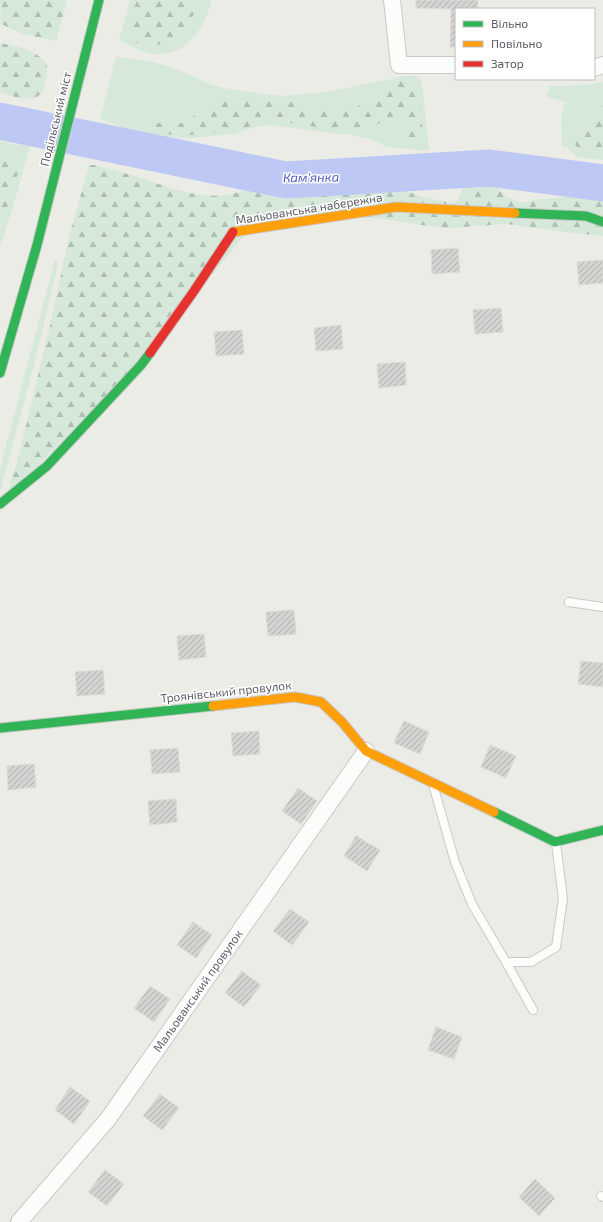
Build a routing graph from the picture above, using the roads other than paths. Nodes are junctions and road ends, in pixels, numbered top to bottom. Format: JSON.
{"nodes":[{"id":1,"x":99,"y":0,"type":"edge"},
{"id":2,"x":392,"y":0,"type":"edge"},
{"id":3,"x":455,"y":65,"type":"edge"},
{"id":4,"x":603,"y":222,"type":"edge"},
{"id":5,"x":0,"y":373,"type":"edge"},
{"id":6,"x":0,"y":504,"type":"edge"},
{"id":7,"x":569,"y":602,"type":"dead end"},
{"id":8,"x":603,"y":607,"type":"edge"},
{"id":9,"x":0,"y":728,"type":"edge"},
{"id":10,"x":366,"y":751,"type":"junction"},
{"id":11,"x":433,"y":783,"type":"junction"},
{"id":12,"x":603,"y":830,"type":"edge"},
{"id":13,"x":555,"y":842,"type":"junction"},
{"id":14,"x":506,"y":962,"type":"junction"},
{"id":15,"x":533,"y":1010,"type":"dead end"},
{"id":16,"x":19,"y":1222,"type":"edge"}],
"edges":[{"from":1,"to":5,"type":"street","name":"Подільський міст"},
{"from":2,"to":3,"type":"street"},
{"from":4,"to":6,"type":"street","name":"Мальованська набережна"},
{"from":7,"to":8,"type":"lane"},
{"from":9,"to":10,"type":"street","name":"Троянівський провулок"},
{"from":10,"to":11,"type":"street","name":"Троянівський провулок"},
{"from":10,"to":16,"type":"street","name":"Мальованський провулок"},
{"from":11,"to":13,"type":"street","name":"Троянівський провулок"},
{"from":11,"to":14,"type":"lane"},
{"from":12,"to":13,"type":"street"},
{"from":13,"to":14,"type":"lane"},
{"from":14,"to":15,"type":"lane"}]}
